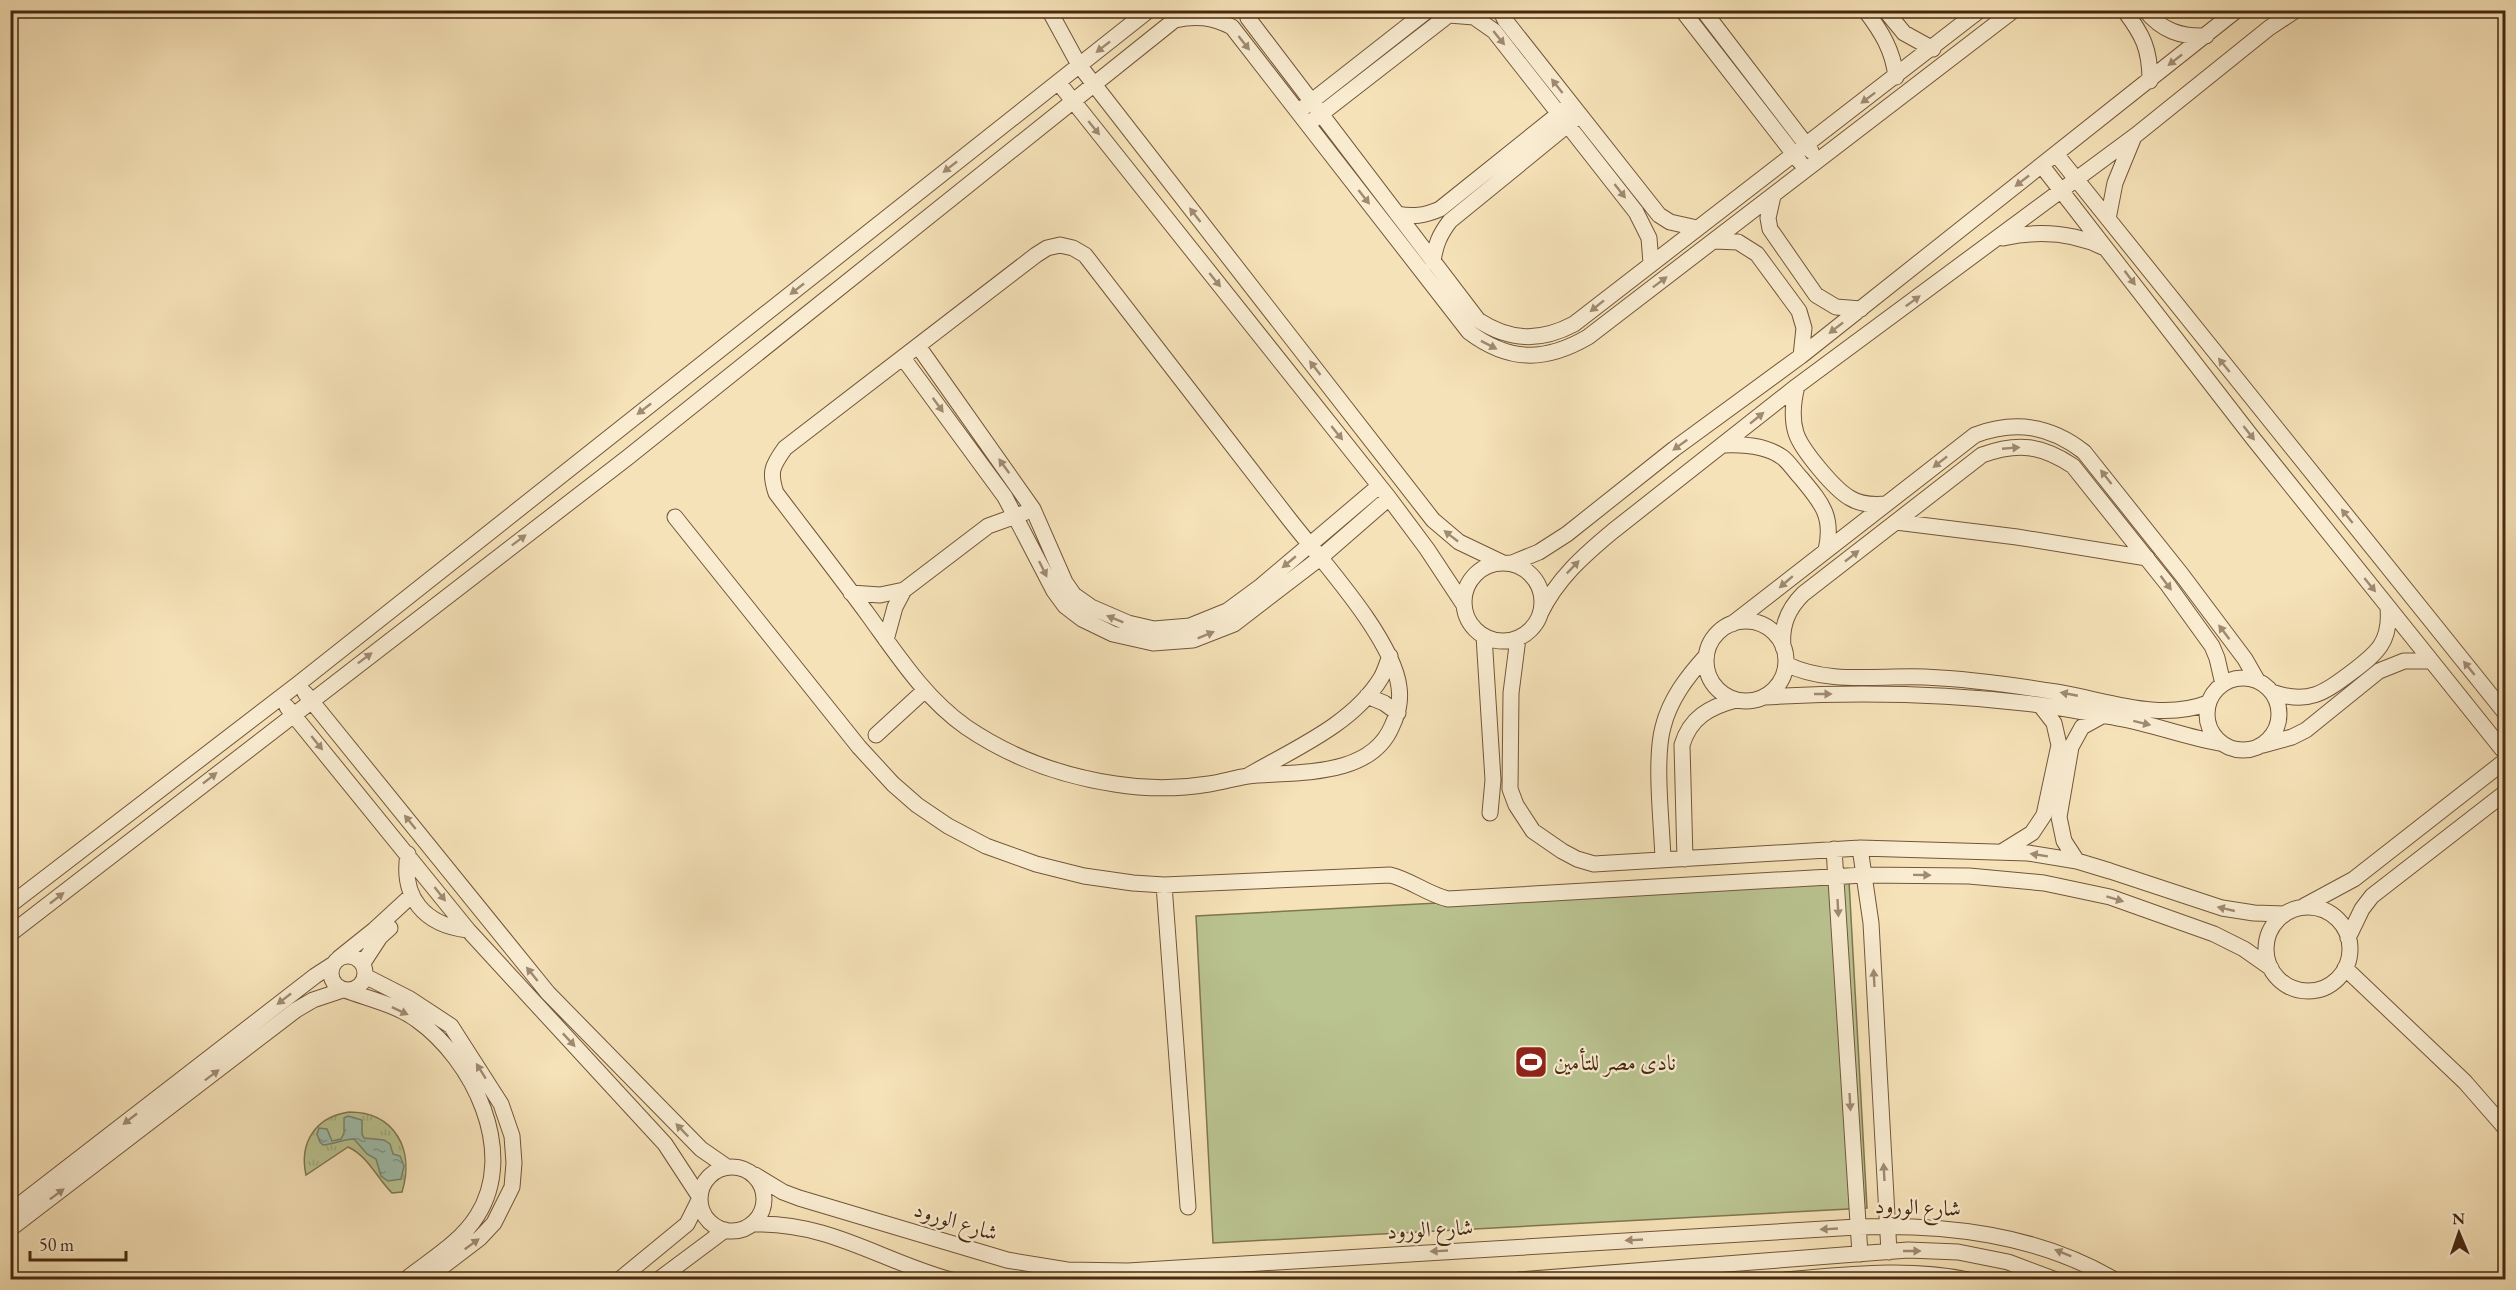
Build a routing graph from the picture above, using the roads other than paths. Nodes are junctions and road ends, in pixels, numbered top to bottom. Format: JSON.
{"nodes":[{"id":1,"x":1049,"y":10,"type":"edge"},
{"id":2,"x":1149,"y":10,"type":"edge"},
{"id":3,"x":1246,"y":10,"type":"edge"},
{"id":4,"x":1428,"y":10,"type":"edge"},
{"id":5,"x":1500,"y":10,"type":"edge"},
{"id":6,"x":1682,"y":10,"type":"edge"},
{"id":7,"x":1703,"y":10,"type":"edge"},
{"id":8,"x":1864,"y":10,"type":"edge"},
{"id":9,"x":1885,"y":10,"type":"edge"},
{"id":10,"x":1980,"y":10,"type":"edge"},
{"id":11,"x":2013,"y":10,"type":"edge"},
{"id":12,"x":2124,"y":10,"type":"edge"},
{"id":13,"x":2145,"y":10,"type":"edge"},
{"id":14,"x":2237,"y":10,"type":"edge"},
{"id":15,"x":2296,"y":10,"type":"edge"},
{"id":16,"x":2499,"y":10,"type":"edge"},
{"id":17,"x":2505,"y":12,"type":"edge"},
{"id":18,"x":1452,"y":13,"type":"edge"},
{"id":19,"x":1181,"y":15,"type":"edge"},
{"id":20,"x":2206,"y":36,"type":"junction"},
{"id":21,"x":1933,"y":49,"type":"junction"},
{"id":22,"x":1079,"y":66,"type":"junction"},
{"id":23,"x":1896,"y":77,"type":"junction"},
{"id":24,"x":2150,"y":81,"type":"junction"},
{"id":25,"x":1058,"y":82,"type":"junction"},
{"id":26,"x":1093,"y":84,"type":"junction"},
{"id":27,"x":1072,"y":101,"type":"junction"},
{"id":28,"x":1310,"y":102,"type":"junction"},
{"id":29,"x":1298,"y":112,"type":"junction"},
{"id":30,"x":1320,"y":115,"type":"junction"},
{"id":31,"x":1570,"y":115,"type":"junction"},
{"id":32,"x":1308,"y":125,"type":"junction"},
{"id":33,"x":2136,"y":135,"type":"junction"},
{"id":34,"x":1800,"y":149,"type":"junction"},
{"id":35,"x":2056,"y":154,"type":"junction"},
{"id":36,"x":1813,"y":166,"type":"junction"},
{"id":37,"x":2042,"y":166,"type":"junction"},
{"id":38,"x":2076,"y":179,"type":"junction"},
{"id":39,"x":2062,"y":190,"type":"junction"},
{"id":40,"x":1773,"y":196,"type":"junction"},
{"id":41,"x":1397,"y":214,"type":"junction"},
{"id":42,"x":2108,"y":219,"type":"junction"},
{"id":43,"x":1697,"y":228,"type":"junction"},
{"id":44,"x":1997,"y":239,"type":"junction"},
{"id":45,"x":1715,"y":241,"type":"junction"},
{"id":46,"x":2109,"y":249,"type":"junction"},
{"id":47,"x":1433,"y":262,"type":"junction"},
{"id":48,"x":1651,"y":263,"type":"junction"},
{"id":49,"x":1861,"y":309,"type":"junction"},
{"id":50,"x":918,"y":346,"type":"junction"},
{"id":51,"x":1801,"y":356,"type":"junction"},
{"id":52,"x":903,"y":358,"type":"junction"},
{"id":53,"x":1797,"y":386,"type":"junction"},
{"id":54,"x":609,"y":436,"type":"junction"},
{"id":55,"x":1724,"y":445,"type":"junction"},
{"id":56,"x":627,"y":458,"type":"junction"},
{"id":57,"x":1018,"y":486,"type":"junction"},
{"id":58,"x":1384,"y":492,"type":"junction"},
{"id":59,"x":1005,"y":497,"type":"junction"},
{"id":60,"x":1886,"y":504,"type":"junction"},
{"id":61,"x":1033,"y":509,"type":"junction"},
{"id":62,"x":675,"y":517,"type":"dead end"},
{"id":63,"x":1017,"y":517,"type":"junction"},
{"id":64,"x":1896,"y":522,"type":"junction"},
{"id":65,"x":988,"y":526,"type":"junction"},
{"id":66,"x":1309,"y":545,"type":"junction"},
{"id":67,"x":1826,"y":550,"type":"junction"},
{"id":68,"x":1320,"y":558,"type":"junction"},
{"id":69,"x":2147,"y":558,"type":"junction"},
{"id":70,"x":1507,"y":563,"type":"junction"},
{"id":71,"x":904,"y":590,"type":"junction"},
{"id":72,"x":851,"y":592,"type":"junction"},
{"id":73,"x":1464,"y":605,"type":"junction"},
{"id":74,"x":2388,"y":608,"type":"junction"},
{"id":75,"x":1540,"y":614,"type":"junction"},
{"id":76,"x":1732,"y":624,"type":"junction"},
{"id":77,"x":1484,"y":636,"type":"junction"},
{"id":78,"x":1518,"y":638,"type":"junction"},
{"id":79,"x":886,"y":640,"type":"junction"},
{"id":80,"x":1784,"y":647,"type":"junction"},
{"id":81,"x":1390,"y":656,"type":"junction"},
{"id":82,"x":1706,"y":656,"type":"junction"},
{"id":83,"x":2430,"y":661,"type":"junction"},
{"id":84,"x":1786,"y":664,"type":"junction"},
{"id":85,"x":2257,"y":680,"type":"junction"},
{"id":86,"x":298,"y":684,"type":"junction"},
{"id":87,"x":2223,"y":684,"type":"junction"},
{"id":88,"x":924,"y":691,"type":"junction"},
{"id":89,"x":2272,"y":692,"type":"junction"},
{"id":90,"x":1367,"y":696,"type":"junction"},
{"id":91,"x":1764,"y":697,"type":"junction"},
{"id":92,"x":280,"y":698,"type":"junction"},
{"id":93,"x":310,"y":700,"type":"junction"},
{"id":94,"x":1736,"y":700,"type":"junction"},
{"id":95,"x":2208,"y":703,"type":"junction"},
{"id":96,"x":2040,"y":705,"type":"junction"},
{"id":97,"x":1398,"y":713,"type":"junction"},
{"id":98,"x":293,"y":714,"type":"junction"},
{"id":99,"x":2505,"y":714,"type":"edge"},
{"id":100,"x":2102,"y":716,"type":"junction"},
{"id":101,"x":876,"y":735,"type":"dead end"},
{"id":102,"x":2220,"y":743,"type":"junction"},
{"id":103,"x":1304,"y":744,"type":"junction"},
{"id":104,"x":2263,"y":745,"type":"junction"},
{"id":105,"x":2505,"y":754,"type":"edge"},
{"id":106,"x":2505,"y":760,"type":"edge"},
{"id":107,"x":1311,"y":770,"type":"junction"},
{"id":108,"x":1246,"y":776,"type":"junction"},
{"id":109,"x":2505,"y":792,"type":"edge"},
{"id":110,"x":1490,"y":813,"type":"dead end"},
{"id":111,"x":1860,"y":848,"type":"junction"},
{"id":112,"x":1834,"y":849,"type":"junction"},
{"id":113,"x":2003,"y":851,"type":"junction"},
{"id":114,"x":408,"y":854,"type":"junction"},
{"id":115,"x":1685,"y":859,"type":"junction"},
{"id":116,"x":1663,"y":861,"type":"junction"},
{"id":117,"x":2077,"y":861,"type":"junction"},
{"id":118,"x":1864,"y":874,"type":"junction"},
{"id":119,"x":1836,"y":877,"type":"junction"},
{"id":120,"x":1164,"y":885,"type":"junction"},
{"id":121,"x":415,"y":900,"type":"junction"},
{"id":122,"x":10,"y":905,"type":"edge"},
{"id":123,"x":2292,"y":911,"type":"junction"},
{"id":124,"x":468,"y":930,"type":"junction"},
{"id":125,"x":10,"y":934,"type":"edge"},
{"id":126,"x":2348,"y":938,"type":"junction"},
{"id":127,"x":335,"y":961,"type":"junction"},
{"id":128,"x":2271,"y":968,"type":"junction"},
{"id":129,"x":2345,"y":968,"type":"junction"},
{"id":130,"x":364,"y":970,"type":"junction"},
{"id":131,"x":344,"y":990,"type":"junction"},
{"id":132,"x":2505,"y":1129,"type":"edge"},
{"id":133,"x":494,"y":1163,"type":"junction"},
{"id":134,"x":514,"y":1163,"type":"junction"},
{"id":135,"x":727,"y":1167,"type":"junction"},
{"id":136,"x":755,"y":1175,"type":"junction"},
{"id":137,"x":491,"y":1184,"type":"junction"},
{"id":138,"x":512,"y":1187,"type":"junction"},
{"id":139,"x":699,"y":1198,"type":"junction"},
{"id":140,"x":1188,"y":1207,"type":"dead end"},
{"id":141,"x":10,"y":1212,"type":"edge"},
{"id":142,"x":753,"y":1224,"type":"junction"},
{"id":143,"x":1887,"y":1226,"type":"junction"},
{"id":144,"x":1857,"y":1227,"type":"junction"},
{"id":145,"x":10,"y":1229,"type":"edge"},
{"id":146,"x":725,"y":1230,"type":"junction"},
{"id":147,"x":1889,"y":1252,"type":"junction"},
{"id":148,"x":1860,"y":1254,"type":"junction"},
{"id":149,"x":1189,"y":1273,"type":"edge"},
{"id":150,"x":1585,"y":1277,"type":"edge"},
{"id":151,"x":949,"y":1279,"type":"edge"},
{"id":152,"x":405,"y":1280,"type":"edge"},
{"id":153,"x":425,"y":1280,"type":"edge"},
{"id":154,"x":620,"y":1280,"type":"edge"},
{"id":155,"x":658,"y":1280,"type":"edge"},
{"id":156,"x":1519,"y":1280,"type":"edge"},
{"id":157,"x":1785,"y":1280,"type":"edge"},
{"id":158,"x":1968,"y":1280,"type":"edge"},
{"id":159,"x":2056,"y":1280,"type":"edge"},
{"id":160,"x":2115,"y":1280,"type":"edge"}],
"edges":[{"from":1,"to":22,"type":"street"},
{"from":2,"to":22,"type":"street","one_way":true},
{"from":3,"to":28,"type":"street"},
{"from":4,"to":28,"type":"street"},
{"from":31,"to":5,"type":"street","one_way":true},
{"from":6,"to":34,"type":"street"},
{"from":7,"to":34,"type":"street"},
{"from":8,"to":23,"type":"street"},
{"from":9,"to":21,"type":"street"},
{"from":10,"to":21,"type":"street"},
{"from":11,"to":36,"type":"street"},
{"from":12,"to":24,"type":"street"},
{"from":13,"to":20,"type":"street"},
{"from":14,"to":20,"type":"street"},
{"from":15,"to":33,"type":"street"},
{"from":16,"to":17,"type":"street"},
{"from":18,"to":30,"type":"street"},
{"from":18,"to":31,"type":"street","one_way":true},
{"from":19,"to":26,"type":"street"},
{"from":19,"to":29,"type":"street","one_way":true},
{"from":20,"to":24,"type":"street","one_way":true},
{"from":21,"to":23,"type":"street"},
{"from":22,"to":25,"type":"street"},
{"from":22,"to":26,"type":"street"},
{"from":23,"to":34,"type":"street","one_way":true},
{"from":24,"to":35,"type":"street"},
{"from":25,"to":27,"type":"street"},
{"from":25,"to":54,"type":"street","one_way":true},
{"from":26,"to":27,"type":"street"},
{"from":70,"to":26,"type":"street","one_way":true},
{"from":27,"to":56,"type":"street"},
{"from":27,"to":58,"type":"street","one_way":true},
{"from":28,"to":29,"type":"street"},
{"from":28,"to":30,"type":"street"},
{"from":29,"to":32,"type":"street"},
{"from":30,"to":32,"type":"street"},
{"from":30,"to":41,"type":"street"},
{"from":31,"to":41,"type":"street"},
{"from":31,"to":43,"type":"street"},
{"from":31,"to":47,"type":"street"},
{"from":31,"to":48,"type":"street","one_way":true},
{"from":32,"to":45,"type":"street","one_way":true},
{"from":33,"to":38,"type":"street"},
{"from":33,"to":42,"type":"street"},
{"from":34,"to":36,"type":"street"},
{"from":34,"to":43,"type":"street"},
{"from":35,"to":37,"type":"street"},
{"from":35,"to":38,"type":"street"},
{"from":36,"to":40,"type":"street"},
{"from":37,"to":39,"type":"street"},
{"from":37,"to":49,"type":"street","one_way":true},
{"from":38,"to":39,"type":"street"},
{"from":38,"to":42,"type":"street"},
{"from":39,"to":44,"type":"street"},
{"from":39,"to":46,"type":"street"},
{"from":40,"to":45,"type":"street"},
{"from":40,"to":49,"type":"street"},
{"from":41,"to":47,"type":"street"},
{"from":99,"to":42,"type":"street","one_way":true},
{"from":43,"to":48,"type":"street"},
{"from":44,"to":46,"type":"street"},
{"from":53,"to":44,"type":"street","one_way":true},
{"from":45,"to":51,"type":"street"},
{"from":46,"to":74,"type":"street","one_way":true},
{"from":48,"to":47,"type":"street","one_way":true},
{"from":49,"to":51,"type":"street","one_way":true},
{"from":50,"to":52,"type":"street"},
{"from":57,"to":50,"type":"street","one_way":true},
{"from":50,"to":66,"type":"street"},
{"from":51,"to":70,"type":"street","one_way":true},
{"from":52,"to":59,"type":"street","one_way":true},
{"from":52,"to":72,"type":"street"},
{"from":55,"to":53,"type":"street","one_way":true},
{"from":53,"to":60,"type":"street"},
{"from":54,"to":56,"type":"street"},
{"from":54,"to":86,"type":"street"},
{"from":55,"to":67,"type":"street"},
{"from":75,"to":55,"type":"street","one_way":true},
{"from":93,"to":56,"type":"street","one_way":true},
{"from":57,"to":59,"type":"street"},
{"from":57,"to":61,"type":"street"},
{"from":58,"to":66,"type":"street"},
{"from":58,"to":68,"type":"street"},
{"from":58,"to":73,"type":"street"},
{"from":59,"to":63,"type":"street"},
{"from":59,"to":65,"type":"street"},
{"from":60,"to":67,"type":"street"},
{"from":85,"to":60,"type":"street","one_way":true},
{"from":61,"to":63,"type":"street"},
{"from":66,"to":61,"type":"street","one_way":true},
{"from":62,"to":120,"type":"street"},
{"from":63,"to":65,"type":"street"},
{"from":63,"to":68,"type":"street","one_way":true},
{"from":64,"to":69,"type":"street"},
{"from":64,"to":69,"type":"street","one_way":true},
{"from":80,"to":64,"type":"street","one_way":true},
{"from":65,"to":71,"type":"street"},
{"from":66,"to":68,"type":"street"},
{"from":67,"to":76,"type":"street","one_way":true},
{"from":68,"to":81,"type":"street"},
{"from":69,"to":87,"type":"street","one_way":true},
{"from":70,"to":73,"type":"street"},
{"from":70,"to":75,"type":"street"},
{"from":71,"to":72,"type":"street"},
{"from":71,"to":79,"type":"street"},
{"from":72,"to":79,"type":"street"},
{"from":73,"to":77,"type":"street"},
{"from":74,"to":83,"type":"street"},
{"from":74,"to":89,"type":"street"},
{"from":75,"to":78,"type":"street"},
{"from":76,"to":80,"type":"street"},
{"from":76,"to":82,"type":"street"},
{"from":77,"to":78,"type":"street"},
{"from":77,"to":110,"type":"street"},
{"from":78,"to":116,"type":"street"},
{"from":79,"to":88,"type":"street"},
{"from":80,"to":84,"type":"street"},
{"from":81,"to":90,"type":"street"},
{"from":81,"to":97,"type":"street"},
{"from":82,"to":94,"type":"street"},
{"from":82,"to":116,"type":"street"},
{"from":83,"to":104,"type":"street"},
{"from":83,"to":105,"type":"street"},
{"from":84,"to":91,"type":"street"},
{"from":95,"to":84,"type":"street","one_way":true},
{"from":85,"to":87,"type":"street"},
{"from":85,"to":89,"type":"street"},
{"from":86,"to":92,"type":"street"},
{"from":86,"to":93,"type":"street"},
{"from":87,"to":95,"type":"street"},
{"from":88,"to":101,"type":"street"},
{"from":88,"to":108,"type":"street"},
{"from":89,"to":104,"type":"street"},
{"from":90,"to":97,"type":"street"},
{"from":90,"to":103,"type":"street"},
{"from":91,"to":94,"type":"street"},
{"from":91,"to":96,"type":"street","one_way":true},
{"from":92,"to":98,"type":"street"},
{"from":92,"to":122,"type":"street"},
{"from":93,"to":98,"type":"street"},
{"from":135,"to":93,"type":"street","one_way":true},
{"from":94,"to":115,"type":"street"},
{"from":95,"to":102,"type":"street"},
{"from":96,"to":100,"type":"street"},
{"from":96,"to":113,"type":"street"},
{"from":97,"to":107,"type":"street"},
{"from":98,"to":114,"type":"street","one_way":true},
{"from":125,"to":98,"type":"street","one_way":true},
{"from":100,"to":102,"type":"street","one_way":true},
{"from":100,"to":117,"type":"street"},
{"from":102,"to":104,"type":"street"},
{"from":103,"to":107,"type":"street"},
{"from":103,"to":108,"type":"street"},
{"from":106,"to":123,"type":"street"},
{"from":107,"to":108,"type":"street"},
{"from":109,"to":126,"type":"street"},
{"from":111,"to":112,"type":"street"},
{"from":111,"to":113,"type":"street"},
{"from":111,"to":118,"type":"street"},
{"from":112,"to":115,"type":"street"},
{"from":112,"to":119,"type":"street"},
{"from":117,"to":113,"type":"street","one_way":true},
{"from":114,"to":121,"type":"street"},
{"from":114,"to":124,"type":"street","one_way":true},
{"from":115,"to":116,"type":"street"},
{"from":123,"to":117,"type":"street","one_way":true},
{"from":118,"to":119,"type":"street"},
{"from":118,"to":128,"type":"street","one_way":true},
{"from":143,"to":118,"type":"street","one_way":true},
{"from":119,"to":120,"type":"street"},
{"from":119,"to":144,"type":"street","one_way":true},
{"from":120,"to":140,"type":"street"},
{"from":121,"to":124,"type":"street"},
{"from":121,"to":127,"type":"street"},
{"from":121,"to":130,"type":"street"},
{"from":123,"to":126,"type":"street"},
{"from":123,"to":128,"type":"street"},
{"from":124,"to":139,"type":"street","one_way":true},
{"from":126,"to":129,"type":"street"},
{"from":127,"to":130,"type":"street"},
{"from":127,"to":131,"type":"street"},
{"from":127,"to":141,"type":"street","one_way":true},
{"from":128,"to":129,"type":"street"},
{"from":129,"to":132,"type":"street"},
{"from":130,"to":131,"type":"street"},
{"from":134,"to":130,"type":"street","one_way":true},
{"from":131,"to":133,"type":"street","one_way":true},
{"from":145,"to":131,"type":"street","one_way":true},
{"from":133,"to":134,"type":"street"},
{"from":133,"to":137,"type":"street"},
{"from":134,"to":138,"type":"street"},
{"from":135,"to":136,"type":"street"},
{"from":135,"to":139,"type":"street"},
{"from":136,"to":142,"type":"street"},
{"from":136,"to":149,"type":"street","name":"شارع الورود"},
{"from":137,"to":138,"type":"street"},
{"from":137,"to":152,"type":"street"},
{"from":153,"to":138,"type":"street","one_way":true},
{"from":139,"to":146,"type":"street"},
{"from":139,"to":154,"type":"street"},
{"from":142,"to":146,"type":"street"},
{"from":142,"to":151,"type":"street"},
{"from":143,"to":144,"type":"street","name":"شارع الورود"},
{"from":143,"to":147,"type":"street"},
{"from":160,"to":143,"type":"street","name":"شارع الورود","one_way":true},
{"from":144,"to":148,"type":"street"},
{"from":144,"to":149,"type":"street","name":"شارع الورود","one_way":true},
{"from":146,"to":155,"type":"street"},
{"from":147,"to":148,"type":"street","name":"شارع الورود"},
{"from":147,"to":159,"type":"street","name":"شارع الورود","one_way":true},
{"from":148,"to":150,"type":"street","name":"شارع الورود"},
{"from":150,"to":156,"type":"street","name":"شارع الورود"},
{"from":157,"to":158,"type":"street"}]}
